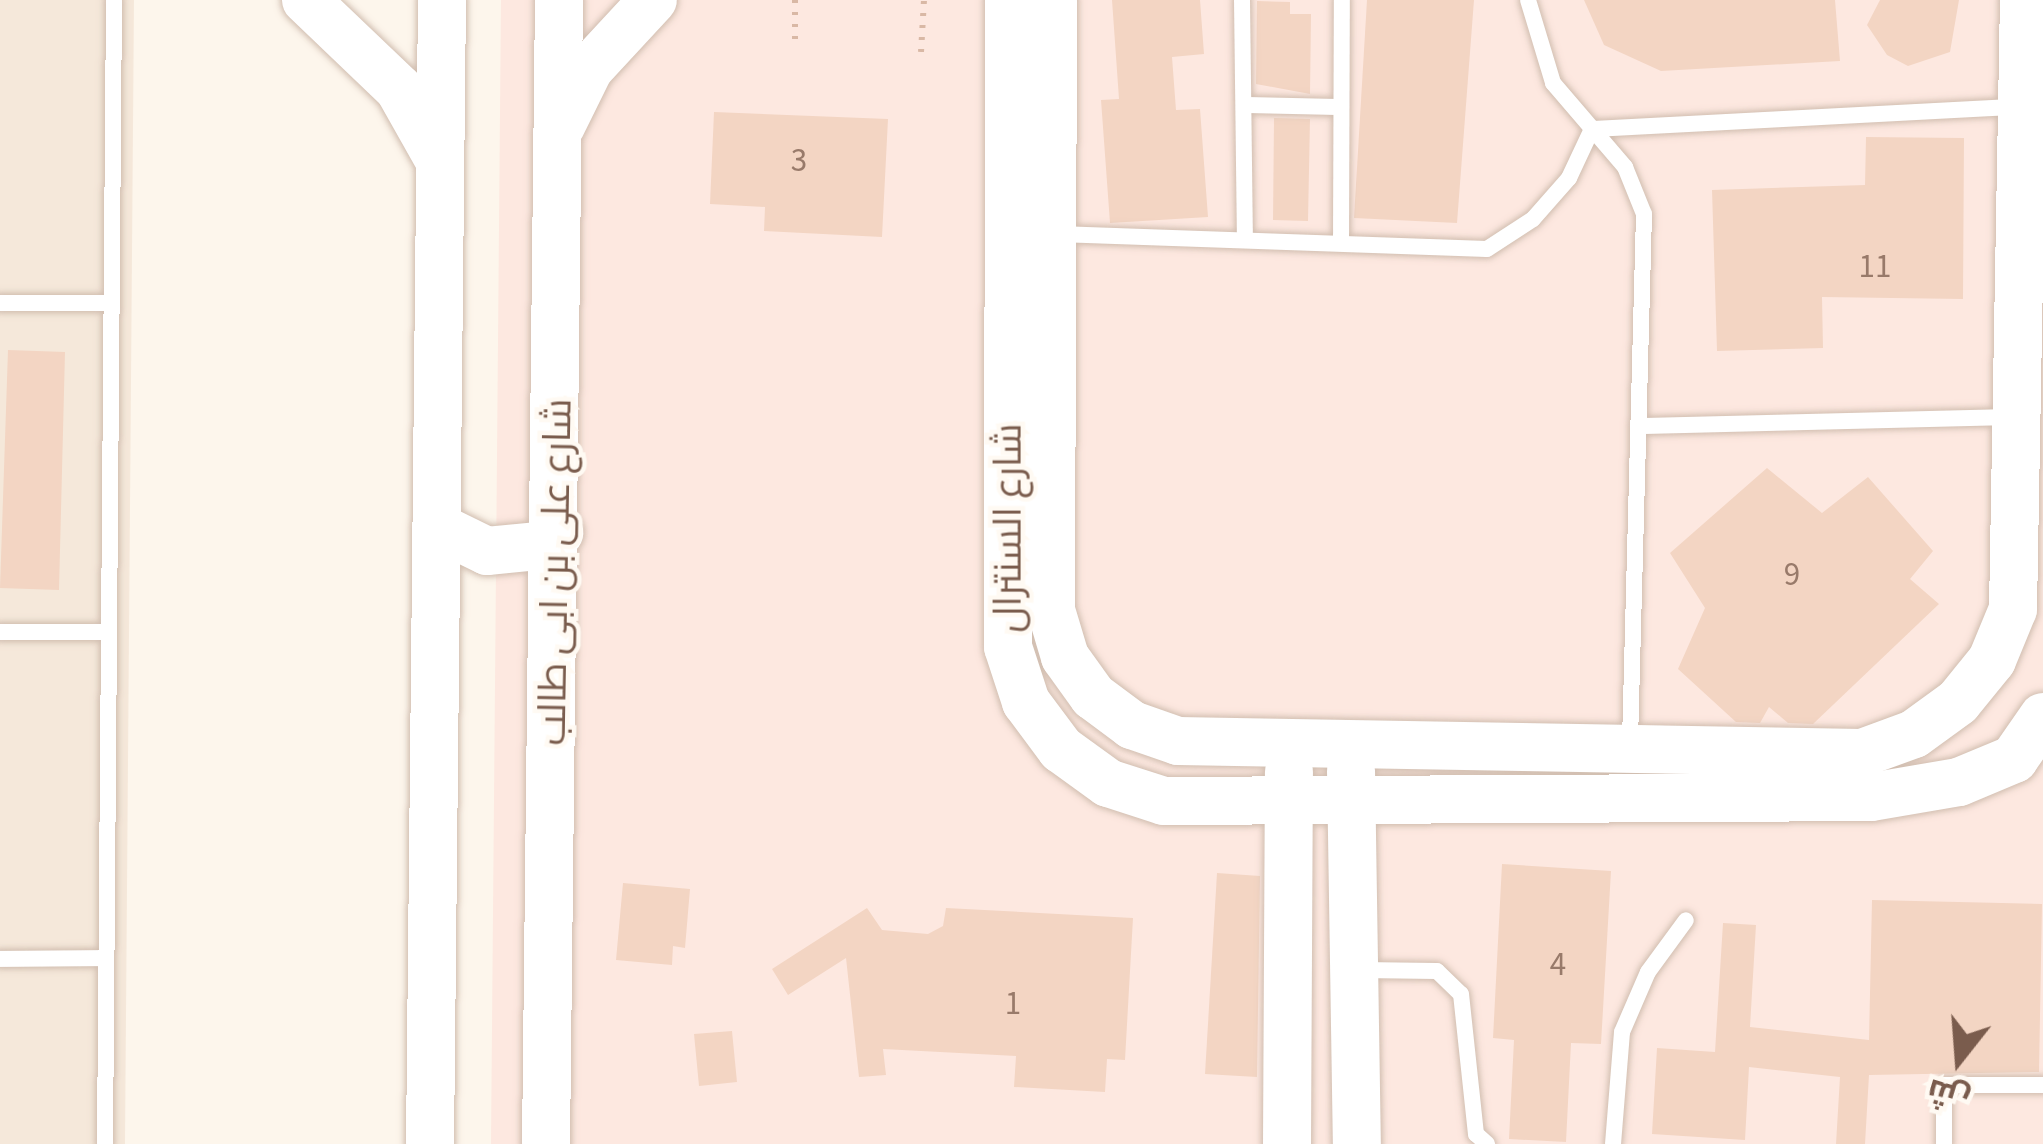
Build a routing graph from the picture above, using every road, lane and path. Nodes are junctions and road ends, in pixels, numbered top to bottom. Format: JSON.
{"nodes":[{"id":1,"x":114,"y":0,"type":"edge"},
{"id":2,"x":306,"y":0,"type":"edge"},
{"id":3,"x":442,"y":0,"type":"edge"},
{"id":4,"x":559,"y":0,"type":"edge"},
{"id":5,"x":653,"y":0,"type":"edge"},
{"id":6,"x":795,"y":0,"type":"edge"},
{"id":7,"x":924,"y":0,"type":"edge"},
{"id":8,"x":1053,"y":0,"type":"edge"},
{"id":9,"x":1242,"y":0,"type":"edge"},
{"id":10,"x":1342,"y":0,"type":"edge"},
{"id":11,"x":1528,"y":0,"type":"edge"},
{"id":12,"x":2024,"y":0,"type":"edge"},
{"id":13,"x":1006,"y":8,"type":"edge"},
{"id":14,"x":795,"y":44,"type":"dead end"},
{"id":15,"x":921,"y":52,"type":"dead end"},
{"id":16,"x":1244,"y":104,"type":"junction"},
{"id":17,"x":2024,"y":106,"type":"junction"},
{"id":18,"x":1341,"y":107,"type":"junction"},
{"id":19,"x":1592,"y":129,"type":"junction"},
{"id":20,"x":557,"y":136,"type":"junction"},
{"id":21,"x":443,"y":166,"type":"junction"},
{"id":22,"x":1029,"y":236,"type":"junction"},
{"id":23,"x":1245,"y":240,"type":"junction"},
{"id":24,"x":1341,"y":243,"type":"junction"},
{"id":25,"x":2032,"y":257,"type":"edge"},
{"id":26,"x":0,"y":303,"type":"edge"},
{"id":27,"x":111,"y":303,"type":"junction"},
{"id":28,"x":1030,"y":388,"type":"junction"},
{"id":29,"x":2017,"y":416,"type":"junction"},
{"id":30,"x":1642,"y":425,"type":"junction"},
{"id":31,"x":442,"y":529,"type":"junction"},
{"id":32,"x":559,"y":532,"type":"junction"},
{"id":33,"x":0,"y":632,"type":"edge"},
{"id":34,"x":109,"y":632,"type":"junction"},
{"id":35,"x":2043,"y":717,"type":"edge"},
{"id":36,"x":1289,"y":743,"type":"junction"},
{"id":37,"x":1351,"y":744,"type":"junction"},
{"id":38,"x":1630,"y":750,"type":"junction"},
{"id":39,"x":1289,"y":801,"type":"junction"},
{"id":40,"x":1351,"y":802,"type":"junction"},
{"id":41,"x":1628,"y":804,"type":"junction"},
{"id":42,"x":1686,"y":920,"type":"dead end"},
{"id":43,"x":106,"y":958,"type":"junction"},
{"id":44,"x":0,"y":959,"type":"edge"},
{"id":45,"x":1354,"y":970,"type":"junction"},
{"id":46,"x":2043,"y":1085,"type":"edge"},
{"id":47,"x":1287,"y":1136,"type":"edge"},
{"id":48,"x":1356,"y":1137,"type":"edge"},
{"id":49,"x":104,"y":1144,"type":"edge"},
{"id":50,"x":430,"y":1144,"type":"edge"},
{"id":51,"x":546,"y":1144,"type":"edge"},
{"id":52,"x":1487,"y":1144,"type":"edge"},
{"id":53,"x":1613,"y":1144,"type":"edge"},
{"id":54,"x":1943,"y":1144,"type":"edge"}],
"edges":[{"from":1,"to":27,"type":"lane"},
{"from":2,"to":21,"type":"street"},
{"from":3,"to":21,"type":"street"},
{"from":4,"to":20,"type":"street","name":"شارع على بن ابى طالب"},
{"from":5,"to":20,"type":"street"},
{"from":6,"to":14,"type":"path"},
{"from":7,"to":15,"type":"path"},
{"from":8,"to":22,"type":"street","name":"شارع السنترال"},
{"from":9,"to":16,"type":"lane"},
{"from":10,"to":18,"type":"lane"},
{"from":11,"to":19,"type":"lane"},
{"from":12,"to":17,"type":"street","name":"شارع السنترال"},
{"from":13,"to":22,"type":"street","name":"شارع السنترال"},
{"from":16,"to":18,"type":"lane"},
{"from":16,"to":23,"type":"lane"},
{"from":17,"to":19,"type":"lane"},
{"from":17,"to":25,"type":"street","name":"شارع السنترال"},
{"from":18,"to":24,"type":"lane"},
{"from":19,"to":24,"type":"lane"},
{"from":19,"to":30,"type":"lane"},
{"from":20,"to":32,"type":"street","name":"شارع على بن ابى طالب"},
{"from":21,"to":31,"type":"street"},
{"from":22,"to":23,"type":"lane"},
{"from":22,"to":28,"type":"street","name":"شارع السنترال"},
{"from":23,"to":24,"type":"lane"},
{"from":25,"to":29,"type":"street","name":"شارع السنترال"},
{"from":26,"to":27,"type":"lane"},
{"from":27,"to":34,"type":"lane"},
{"from":28,"to":36,"type":"street","name":"شارع السنترال"},
{"from":28,"to":39,"type":"street","name":"شارع السنترال"},
{"from":29,"to":30,"type":"lane"},
{"from":29,"to":38,"type":"street","name":"شارع السنترال"},
{"from":30,"to":38,"type":"lane"},
{"from":31,"to":32,"type":"street"},
{"from":31,"to":50,"type":"street"},
{"from":32,"to":51,"type":"street","name":"شارع على بن ابى طالب"},
{"from":33,"to":34,"type":"lane"},
{"from":34,"to":43,"type":"lane"},
{"from":35,"to":41,"type":"street","name":"شارع السنترال"},
{"from":36,"to":37,"type":"street","name":"شارع السنترال"},
{"from":36,"to":39,"type":"street"},
{"from":37,"to":38,"type":"street","name":"شارع السنترال"},
{"from":37,"to":40,"type":"street"},
{"from":38,"to":41,"type":"street"},
{"from":39,"to":40,"type":"street","name":"شارع السنترال"},
{"from":39,"to":47,"type":"street"},
{"from":40,"to":41,"type":"street","name":"شارع السنترال"},
{"from":40,"to":45,"type":"street"},
{"from":42,"to":53,"type":"lane"},
{"from":43,"to":44,"type":"lane"},
{"from":43,"to":49,"type":"lane"},
{"from":45,"to":48,"type":"street"},
{"from":45,"to":52,"type":"lane"},
{"from":46,"to":54,"type":"lane"},
{"from":47,"to":48,"type":"street"}]}
